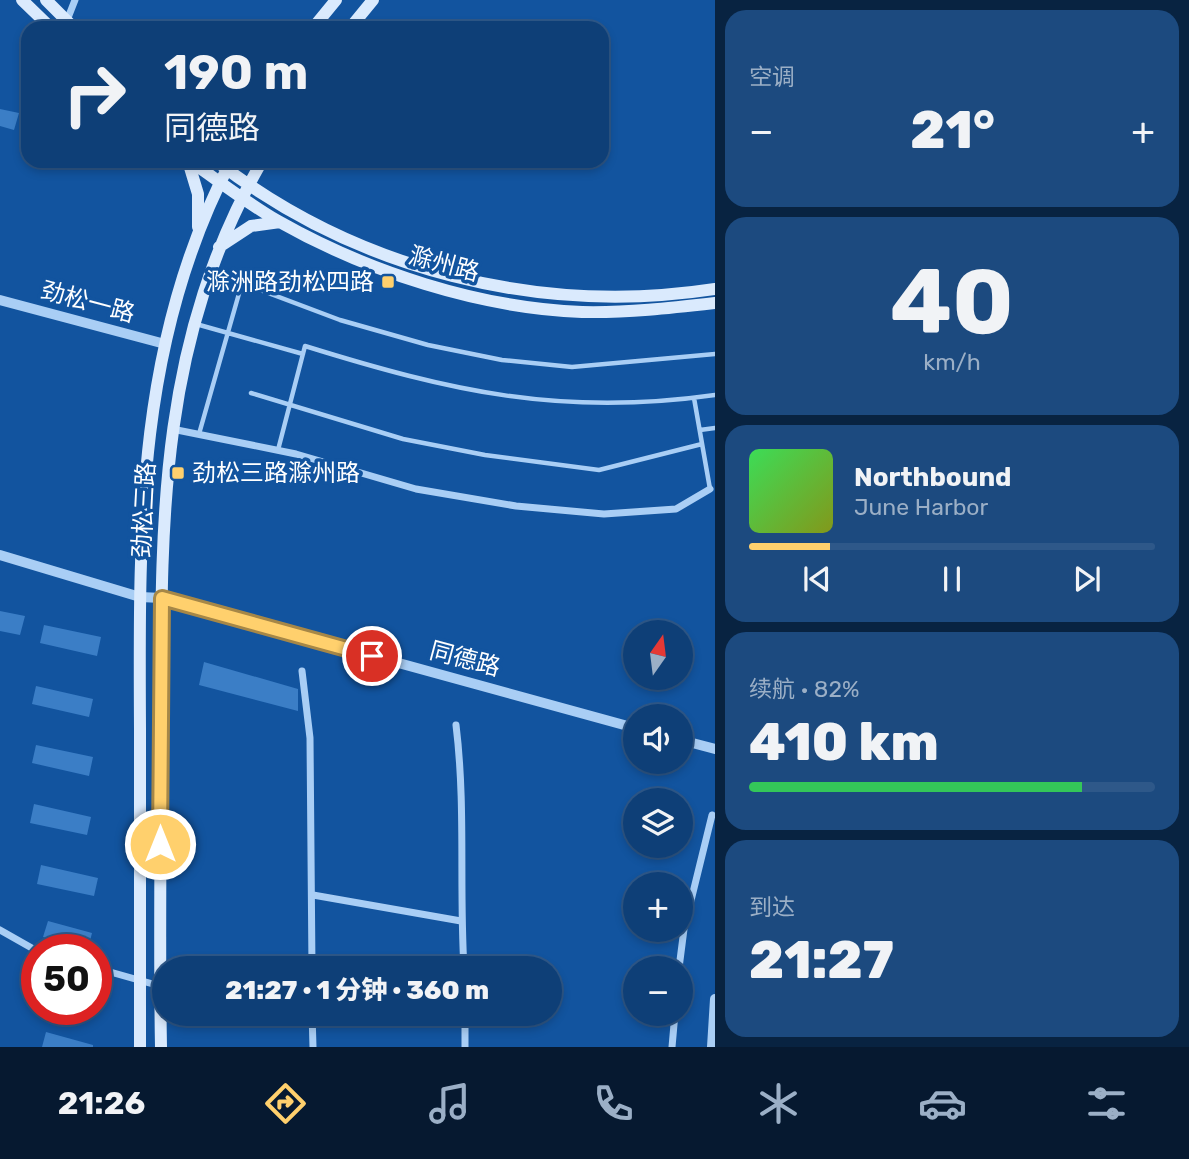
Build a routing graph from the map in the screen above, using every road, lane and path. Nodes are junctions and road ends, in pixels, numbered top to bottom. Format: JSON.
{"nodes":[{"id":1,"x":22,"y":0,"type":"edge"},
{"id":2,"x":47,"y":0,"type":"edge"},
{"id":3,"x":75,"y":0,"type":"edge"},
{"id":4,"x":336,"y":0,"type":"edge"},
{"id":5,"x":373,"y":0,"type":"edge"},
{"id":6,"x":44,"y":21,"type":"edge"},
{"id":7,"x":64,"y":21,"type":"edge"},
{"id":8,"x":69,"y":21,"type":"edge"},
{"id":9,"x":319,"y":21,"type":"edge"},
{"id":10,"x":356,"y":21,"type":"edge"},
{"id":11,"x":191,"y":168,"type":"edge"},
{"id":12,"x":199,"y":168,"type":"edge"},
{"id":13,"x":223,"y":168,"type":"edge"},
{"id":14,"x":229,"y":168,"type":"edge"},
{"id":15,"x":258,"y":168,"type":"edge"},
{"id":16,"x":219,"y":182,"type":"junction"},
{"id":17,"x":249,"y":185,"type":"junction"},
{"id":18,"x":241,"y":198,"type":"junction"},
{"id":19,"x":280,"y":222,"type":"junction"},
{"id":20,"x":198,"y":235,"type":"junction"},
{"id":21,"x":219,"y":247,"type":"junction"},
{"id":22,"x":715,"y":289,"type":"edge"},
{"id":23,"x":0,"y":300,"type":"edge"},
{"id":24,"x":715,"y":303,"type":"edge"},
{"id":25,"x":193,"y":323,"type":"junction"},
{"id":26,"x":228,"y":333,"type":"junction"},
{"id":27,"x":165,"y":344,"type":"junction"},
{"id":28,"x":303,"y":354,"type":"junction"},
{"id":29,"x":715,"y":354,"type":"edge"},
{"id":30,"x":251,"y":393,"type":"dead end"},
{"id":31,"x":715,"y":395,"type":"edge"},
{"id":32,"x":694,"y":398,"type":"junction"},
{"id":33,"x":290,"y":402,"type":"junction"},
{"id":34,"x":715,"y":428,"type":"edge"},
{"id":35,"x":172,"y":429,"type":"junction"},
{"id":36,"x":700,"y":430,"type":"junction"},
{"id":37,"x":199,"y":435,"type":"junction"},
{"id":38,"x":702,"y":444,"type":"junction"},
{"id":39,"x":278,"y":450,"type":"junction"},
{"id":40,"x":710,"y":489,"type":"joint"},
{"id":41,"x":0,"y":555,"type":"edge"},
{"id":42,"x":140,"y":597,"type":"junction"},
{"id":43,"x":162,"y":598,"type":"junction"},
{"id":44,"x":303,"y":671,"type":"dead end"},
{"id":45,"x":456,"y":725,"type":"dead end"},
{"id":46,"x":623,"y":725,"type":"edge"},
{"id":47,"x":693,"y":743,"type":"edge"},
{"id":48,"x":715,"y":749,"type":"edge"},
{"id":49,"x":712,"y":815,"type":"dead end"},
{"id":50,"x":313,"y":895,"type":"junction"},
{"id":51,"x":461,"y":921,"type":"junction"},
{"id":52,"x":0,"y":930,"type":"edge"},
{"id":53,"x":21,"y":942,"type":"edge"},
{"id":54,"x":160,"y":956,"type":"edge"},
{"id":55,"x":312,"y":956,"type":"edge"},
{"id":56,"x":463,"y":956,"type":"edge"},
{"id":57,"x":681,"y":956,"type":"edge"},
{"id":58,"x":112,"y":973,"type":"edge"},
{"id":59,"x":140,"y":981,"type":"junction"},
{"id":60,"x":152,"y":984,"type":"edge"},
{"id":61,"x":715,"y":999,"type":"edge"},
{"id":62,"x":161,"y":1026,"type":"edge"},
{"id":63,"x":312,"y":1026,"type":"edge"},
{"id":64,"x":465,"y":1026,"type":"edge"},
{"id":65,"x":674,"y":1026,"type":"edge"},
{"id":66,"x":713,"y":1046,"type":"edge"},
{"id":67,"x":140,"y":1047,"type":"edge"},
{"id":68,"x":161,"y":1047,"type":"edge"},
{"id":69,"x":313,"y":1047,"type":"edge"},
{"id":70,"x":465,"y":1047,"type":"edge"},
{"id":71,"x":673,"y":1047,"type":"edge"}],
"edges":[{"from":1,"to":6,"type":"main road"},
{"from":2,"to":7,"type":"main road"},
{"from":3,"to":8,"type":"street"},
{"from":4,"to":9,"type":"main road"},
{"from":5,"to":10,"type":"main road"},
{"from":11,"to":20,"type":"main road"},
{"from":12,"to":16,"type":"main road","name":"滁州路"},
{"from":13,"to":16,"type":"main road","name":"劲松三路"},
{"from":14,"to":17,"type":"main road","name":"滁州路"},
{"from":15,"to":17,"type":"main road","name":"劲松三路"},
{"from":16,"to":18,"type":"main road","name":"滁州路"},
{"from":16,"to":20,"type":"main road","name":"劲松三路"},
{"from":17,"to":18,"type":"main road","name":"劲松三路"},
{"from":17,"to":22,"type":"main road","name":"滁州路"},
{"from":18,"to":19,"type":"main road","name":"滁州路"},
{"from":18,"to":21,"type":"main road","name":"劲松三路"},
{"from":19,"to":21,"type":"main road"},
{"from":19,"to":24,"type":"main road","name":"滁州路"},
{"from":20,"to":27,"type":"main road","name":"劲松三路"},
{"from":21,"to":25,"type":"main road","name":"劲松三路"},
{"from":23,"to":27,"type":"street","name":"劲松一路"},
{"from":25,"to":26,"type":"lane"},
{"from":25,"to":35,"type":"main road","name":"劲松三路"},
{"from":26,"to":28,"type":"lane"},
{"from":26,"to":29,"type":"lane"},
{"from":26,"to":37,"type":"lane"},
{"from":27,"to":42,"type":"main road","name":"劲松三路"},
{"from":28,"to":32,"type":"lane"},
{"from":28,"to":33,"type":"lane"},
{"from":30,"to":33,"type":"lane"},
{"from":31,"to":32,"type":"lane"},
{"from":32,"to":36,"type":"lane"},
{"from":33,"to":38,"type":"lane"},
{"from":33,"to":39,"type":"lane"},
{"from":34,"to":36,"type":"lane"},
{"from":35,"to":37,"type":"street"},
{"from":35,"to":43,"type":"main road","name":"劲松三路"},
{"from":36,"to":38,"type":"lane"},
{"from":37,"to":39,"type":"street"},
{"from":38,"to":40,"type":"lane"},
{"from":39,"to":40,"type":"street"},
{"from":41,"to":42,"type":"street","name":"同德路"},
{"from":42,"to":43,"type":"street","name":"同德路"},
{"from":42,"to":59,"type":"main road","name":"劲松三路"},
{"from":43,"to":46,"type":"street","name":"同德路"},
{"from":43,"to":54,"type":"main road","name":"劲松三路"},
{"from":44,"to":50,"type":"street"},
{"from":45,"to":51,"type":"street"},
{"from":47,"to":48,"type":"street"},
{"from":49,"to":57,"type":"street"},
{"from":50,"to":51,"type":"street"},
{"from":50,"to":55,"type":"street"},
{"from":51,"to":56,"type":"street"},
{"from":52,"to":53,"type":"street"},
{"from":58,"to":59,"type":"street"},
{"from":59,"to":60,"type":"street"},
{"from":59,"to":67,"type":"main road","name":"劲松三路"},
{"from":61,"to":66,"type":"street"},
{"from":62,"to":68,"type":"main road","name":"劲松三路"},
{"from":63,"to":69,"type":"street"},
{"from":64,"to":70,"type":"street"},
{"from":65,"to":71,"type":"street"}]}
